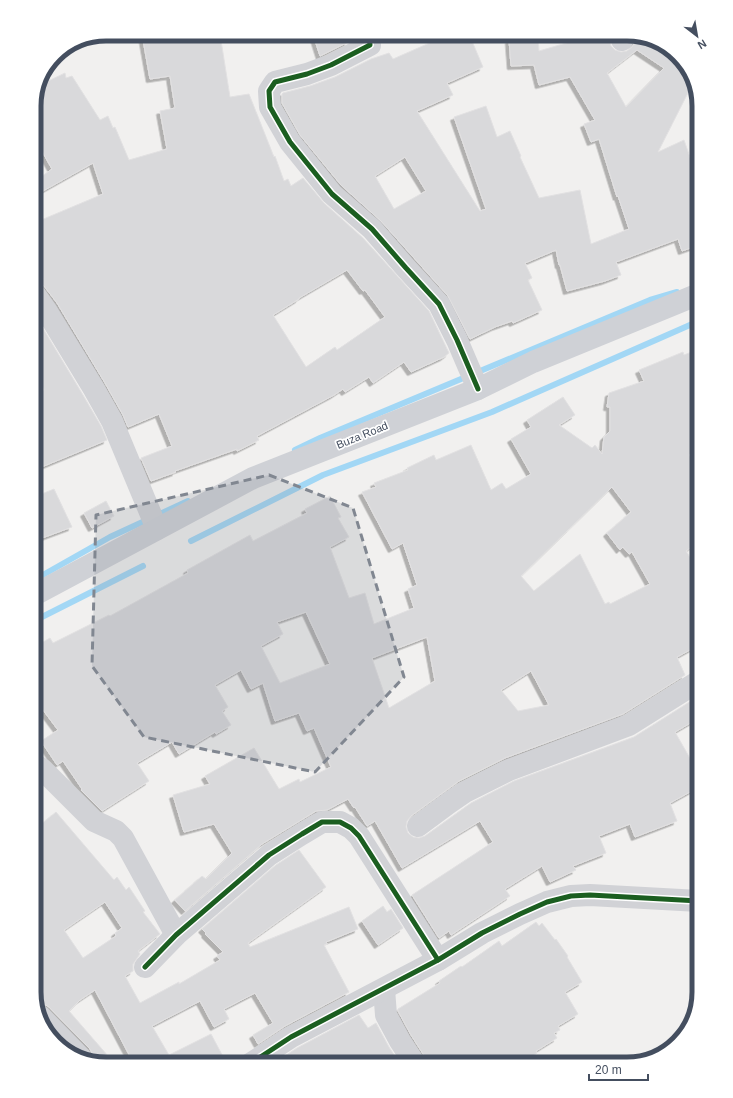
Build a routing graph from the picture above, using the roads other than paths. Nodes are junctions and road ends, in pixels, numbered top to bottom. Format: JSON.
{"nodes":[{"id":1,"x":370,"y":41,"type":"edge"},
{"id":2,"x":692,"y":297,"type":"edge"},
{"id":3,"x":41,"y":303,"type":"edge"},
{"id":4,"x":478,"y":389,"type":"junction"},
{"id":5,"x":157,"y":529,"type":"junction"},
{"id":6,"x":41,"y":591,"type":"edge"},
{"id":7,"x":692,"y":685,"type":"edge"},
{"id":8,"x":41,"y":769,"type":"edge"},
{"id":9,"x":418,"y":826,"type":"dead end"},
{"id":10,"x":692,"y":901,"type":"edge"},
{"id":11,"x":176,"y":935,"type":"junction"},
{"id":12,"x":438,"y":960,"type":"junction"},
{"id":13,"x":145,"y":968,"type":"dead end"},
{"id":14,"x":384,"y":989,"type":"junction"},
{"id":15,"x":52,"y":1029,"type":"edge"},
{"id":16,"x":69,"y":1045,"type":"edge"},
{"id":17,"x":260,"y":1057,"type":"edge"},
{"id":18,"x":410,"y":1057,"type":"edge"}],
"edges":[{"from":1,"to":4,"type":"street"},
{"from":2,"to":4,"type":"main road","name":"Buza Road"},
{"from":3,"to":5,"type":"street"},
{"from":4,"to":5,"type":"main road","name":"Buza Road"},
{"from":5,"to":6,"type":"main road","name":"Buza Road"},
{"from":7,"to":9,"type":"street"},
{"from":8,"to":11,"type":"street"},
{"from":10,"to":12,"type":"street"},
{"from":11,"to":12,"type":"street"},
{"from":11,"to":13,"type":"street"},
{"from":12,"to":14,"type":"street"},
{"from":14,"to":17,"type":"street"},
{"from":14,"to":18,"type":"street"},
{"from":15,"to":16,"type":"street"}]}
